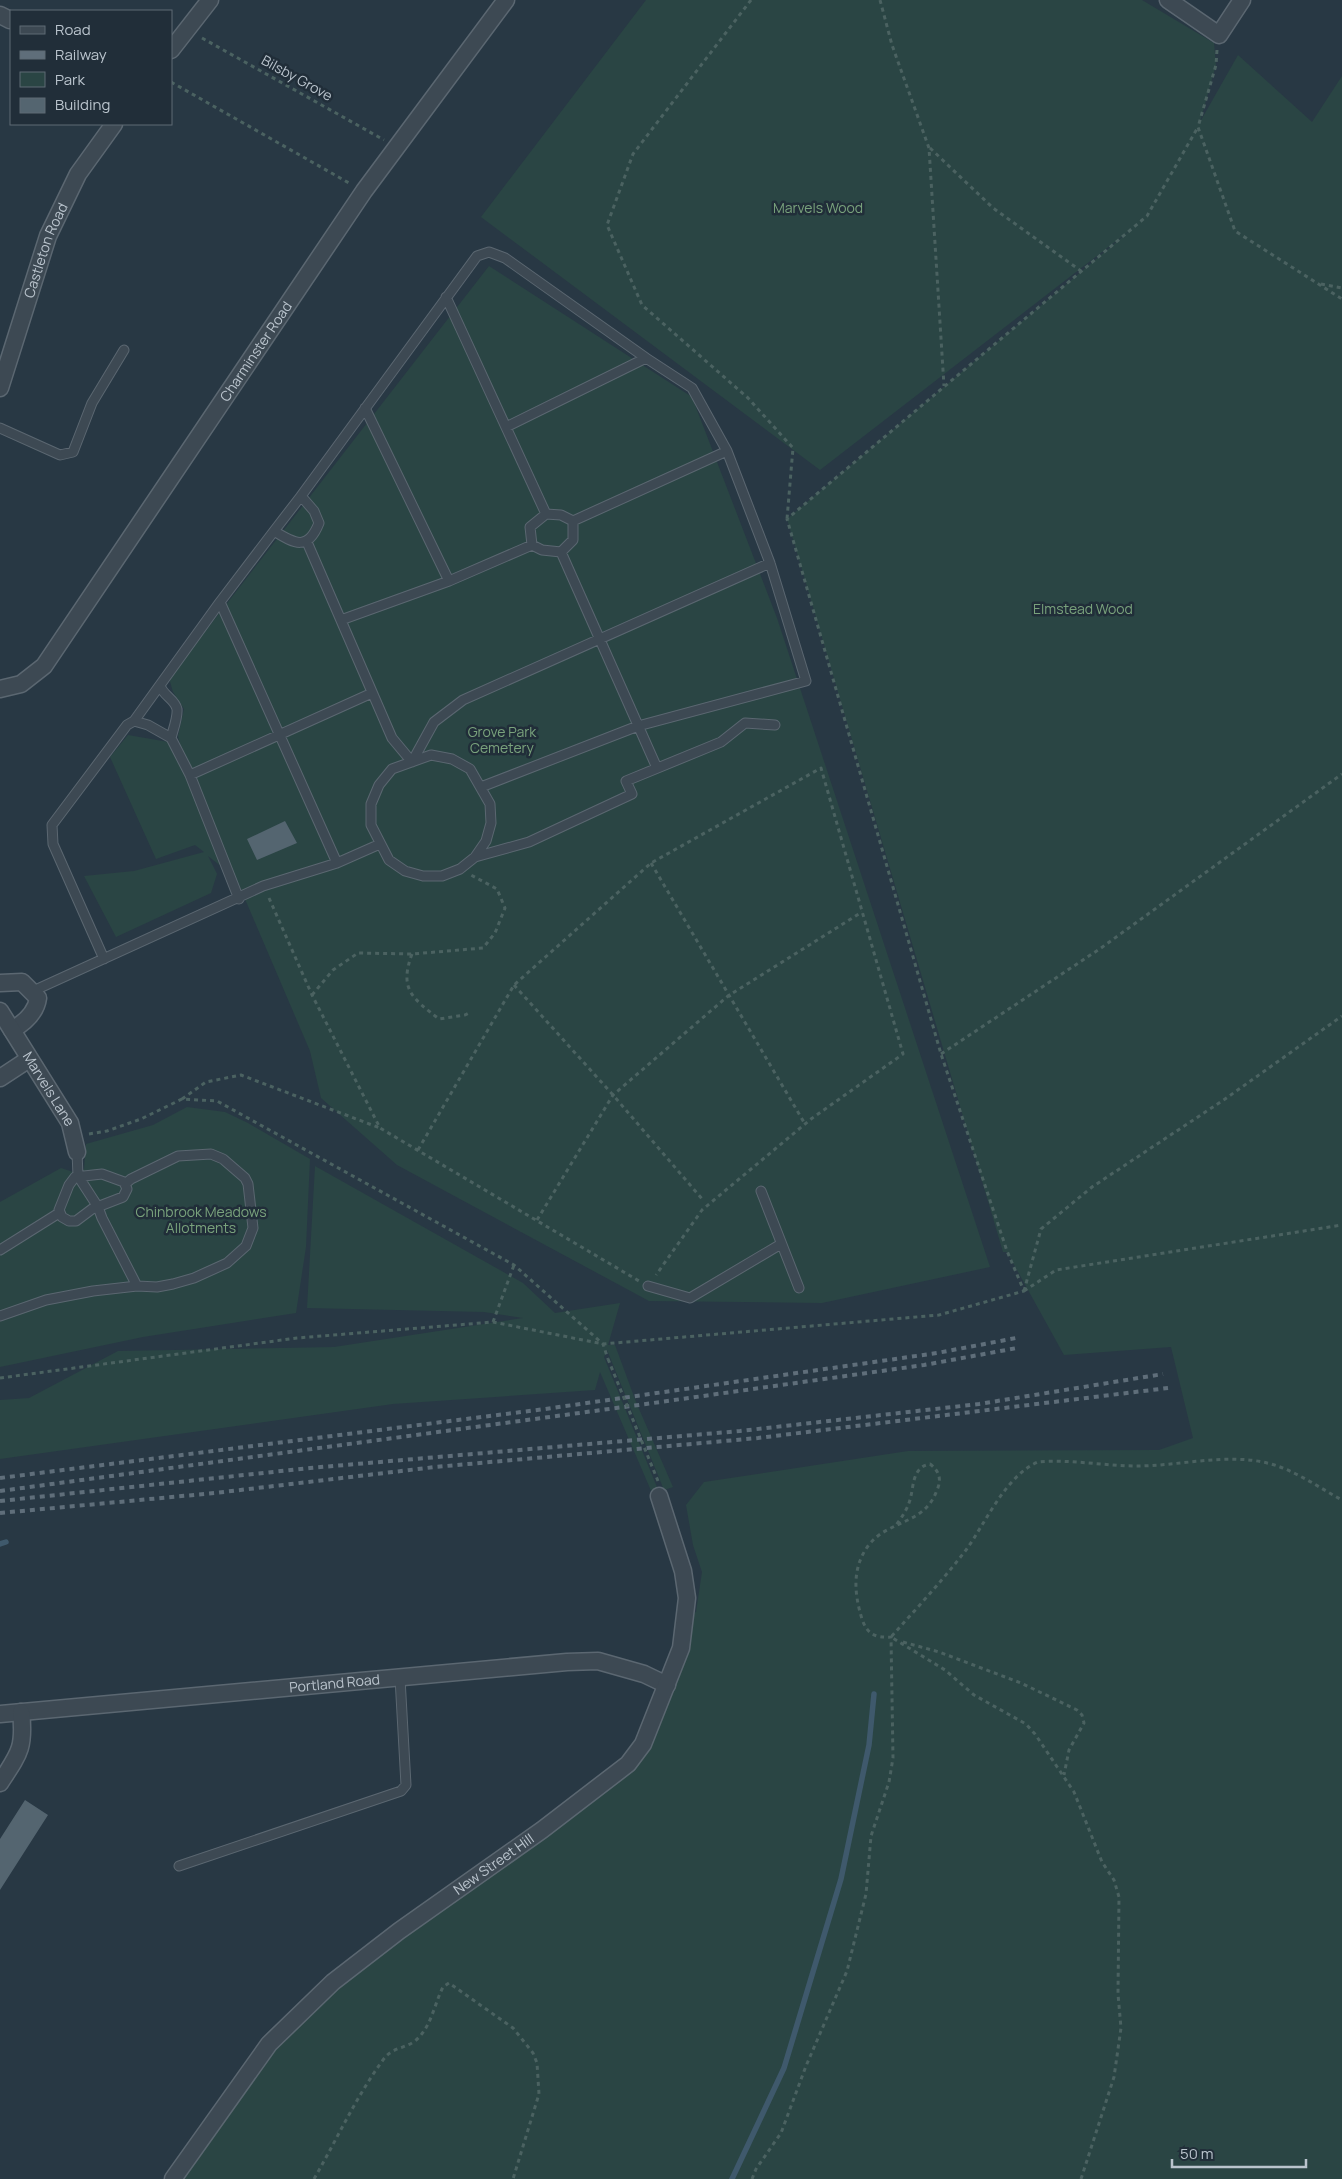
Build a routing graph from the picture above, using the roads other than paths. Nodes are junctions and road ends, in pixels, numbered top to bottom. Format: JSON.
{"nodes":[{"id":1,"x":210,"y":0,"type":"edge"},
{"id":2,"x":506,"y":0,"type":"edge"},
{"id":3,"x":1168,"y":0,"type":"edge"},
{"id":4,"x":1242,"y":0,"type":"edge"},
{"id":5,"x":172,"y":49,"type":"edge"},
{"id":6,"x":113,"y":125,"type":"edge"},
{"id":7,"x":446,"y":298,"type":"junction"},
{"id":8,"x":124,"y":350,"type":"dead end"},
{"id":9,"x":646,"y":358,"type":"junction"},
{"id":10,"x":0,"y":388,"type":"edge"},
{"id":11,"x":365,"y":408,"type":"junction"},
{"id":12,"x":506,"y":427,"type":"junction"},
{"id":13,"x":0,"y":428,"type":"edge"},
{"id":14,"x":727,"y":451,"type":"junction"},
{"id":15,"x":301,"y":496,"type":"junction"},
{"id":16,"x":546,"y":514,"type":"junction"},
{"id":17,"x":573,"y":521,"type":"junction"},
{"id":18,"x":274,"y":531,"type":"junction"},
{"id":19,"x":307,"y":542,"type":"junction"},
{"id":20,"x":532,"y":545,"type":"junction"},
{"id":21,"x":560,"y":552,"type":"junction"},
{"id":22,"x":770,"y":563,"type":"junction"},
{"id":23,"x":450,"y":581,"type":"junction"},
{"id":24,"x":220,"y":602,"type":"junction"},
{"id":25,"x":341,"y":620,"type":"junction"},
{"id":26,"x":601,"y":638,"type":"junction"},
{"id":27,"x":160,"y":685,"type":"junction"},
{"id":28,"x":0,"y":689,"type":"edge"},
{"id":29,"x":372,"y":693,"type":"junction"},
{"id":30,"x":134,"y":721,"type":"junction"},
{"id":31,"x":775,"y":725,"type":"dead end"},
{"id":32,"x":638,"y":726,"type":"junction"},
{"id":33,"x":279,"y":734,"type":"junction"},
{"id":34,"x":171,"y":738,"type":"junction"},
{"id":35,"x":412,"y":762,"type":"junction"},
{"id":36,"x":657,"y":768,"type":"junction"},
{"id":37,"x":190,"y":776,"type":"junction"},
{"id":38,"x":481,"y":787,"type":"junction"},
{"id":39,"x":380,"y":844,"type":"junction"},
{"id":40,"x":476,"y":857,"type":"junction"},
{"id":41,"x":336,"y":863,"type":"junction"},
{"id":42,"x":240,"y":899,"type":"junction"},
{"id":43,"x":104,"y":959,"type":"junction"},
{"id":44,"x":0,"y":983,"type":"edge"},
{"id":45,"x":33,"y":992,"type":"junction"},
{"id":46,"x":0,"y":1011,"type":"edge"},
{"id":47,"x":12,"y":1030,"type":"junction"},
{"id":48,"x":29,"y":1059,"type":"junction"},
{"id":49,"x":0,"y":1078,"type":"edge"},
{"id":50,"x":76,"y":1144,"type":"joint"},
{"id":51,"x":78,"y":1176,"type":"junction"},
{"id":52,"x":126,"y":1184,"type":"junction"},
{"id":53,"x":762,"y":1191,"type":"dead end"},
{"id":54,"x":98,"y":1206,"type":"junction"},
{"id":55,"x":60,"y":1214,"type":"junction"},
{"id":56,"x":782,"y":1244,"type":"junction"},
{"id":57,"x":0,"y":1250,"type":"edge"},
{"id":58,"x":137,"y":1286,"type":"junction"},
{"id":59,"x":648,"y":1286,"type":"road end"},
{"id":60,"x":799,"y":1288,"type":"dead end"},
{"id":61,"x":0,"y":1316,"type":"edge"},
{"id":62,"x":659,"y":1489,"type":"road end"},
{"id":63,"x":400,"y":1678,"type":"junction"},
{"id":64,"x":667,"y":1685,"type":"junction"},
{"id":65,"x":22,"y":1712,"type":"junction"},
{"id":66,"x":0,"y":1714,"type":"edge"},
{"id":67,"x":0,"y":1783,"type":"edge"},
{"id":68,"x":179,"y":1866,"type":"dead end"},
{"id":69,"x":173,"y":2179,"type":"edge"}],
"edges":[{"from":1,"to":5,"type":"street"},
{"from":2,"to":28,"type":"street","name":"Charminster Road"},
{"from":3,"to":4,"type":"street"},
{"from":6,"to":10,"type":"street","name":"Castleton Road"},
{"from":7,"to":9,"type":"lane"},
{"from":7,"to":11,"type":"lane"},
{"from":7,"to":12,"type":"lane"},
{"from":8,"to":13,"type":"lane"},
{"from":9,"to":12,"type":"lane"},
{"from":9,"to":14,"type":"lane"},
{"from":11,"to":15,"type":"lane"},
{"from":11,"to":23,"type":"lane"},
{"from":12,"to":16,"type":"lane"},
{"from":14,"to":17,"type":"lane"},
{"from":14,"to":22,"type":"lane"},
{"from":15,"to":18,"type":"lane"},
{"from":15,"to":19,"type":"lane"},
{"from":16,"to":17,"type":"lane"},
{"from":16,"to":20,"type":"lane"},
{"from":17,"to":21,"type":"lane"},
{"from":18,"to":19,"type":"lane"},
{"from":18,"to":24,"type":"lane"},
{"from":19,"to":25,"type":"lane"},
{"from":20,"to":21,"type":"lane"},
{"from":20,"to":23,"type":"lane"},
{"from":21,"to":26,"type":"lane"},
{"from":22,"to":26,"type":"lane"},
{"from":22,"to":32,"type":"lane"},
{"from":23,"to":25,"type":"lane"},
{"from":24,"to":27,"type":"lane"},
{"from":24,"to":33,"type":"lane"},
{"from":25,"to":29,"type":"lane"},
{"from":26,"to":32,"type":"lane"},
{"from":26,"to":35,"type":"lane"},
{"from":27,"to":30,"type":"lane"},
{"from":27,"to":34,"type":"lane"},
{"from":29,"to":33,"type":"lane"},
{"from":29,"to":35,"type":"lane"},
{"from":30,"to":34,"type":"lane"},
{"from":30,"to":43,"type":"lane"},
{"from":31,"to":36,"type":"lane"},
{"from":32,"to":36,"type":"lane"},
{"from":32,"to":38,"type":"lane"},
{"from":33,"to":37,"type":"lane"},
{"from":33,"to":41,"type":"lane"},
{"from":34,"to":37,"type":"lane"},
{"from":35,"to":38,"type":"lane"},
{"from":35,"to":39,"type":"lane"},
{"from":36,"to":40,"type":"lane"},
{"from":37,"to":42,"type":"lane"},
{"from":38,"to":40,"type":"lane"},
{"from":39,"to":40,"type":"lane"},
{"from":39,"to":41,"type":"lane"},
{"from":41,"to":42,"type":"lane"},
{"from":42,"to":43,"type":"lane"},
{"from":43,"to":45,"type":"lane"},
{"from":44,"to":45,"type":"street"},
{"from":45,"to":47,"type":"street"},
{"from":46,"to":47,"type":"street","name":"Marvels Lane"},
{"from":47,"to":48,"type":"street","name":"Marvels Lane"},
{"from":48,"to":49,"type":"street"},
{"from":48,"to":50,"type":"street","name":"Marvels Lane"},
{"from":50,"to":51,"type":"lane"},
{"from":51,"to":52,"type":"lane"},
{"from":51,"to":54,"type":"lane"},
{"from":51,"to":55,"type":"lane"},
{"from":52,"to":54,"type":"lane"},
{"from":52,"to":58,"type":"lane"},
{"from":53,"to":56,"type":"lane"},
{"from":54,"to":55,"type":"lane"},
{"from":54,"to":58,"type":"lane"},
{"from":55,"to":57,"type":"lane"},
{"from":56,"to":59,"type":"lane"},
{"from":56,"to":60,"type":"lane"},
{"from":58,"to":61,"type":"lane"},
{"from":62,"to":64,"type":"street","name":"New Street Hill"},
{"from":63,"to":64,"type":"street","name":"Portland Road"},
{"from":63,"to":65,"type":"street","name":"Portland Road"},
{"from":63,"to":68,"type":"lane"},
{"from":64,"to":69,"type":"street","name":"New Street Hill"},
{"from":65,"to":66,"type":"street","name":"Portland Road"},
{"from":65,"to":67,"type":"street"}]}
